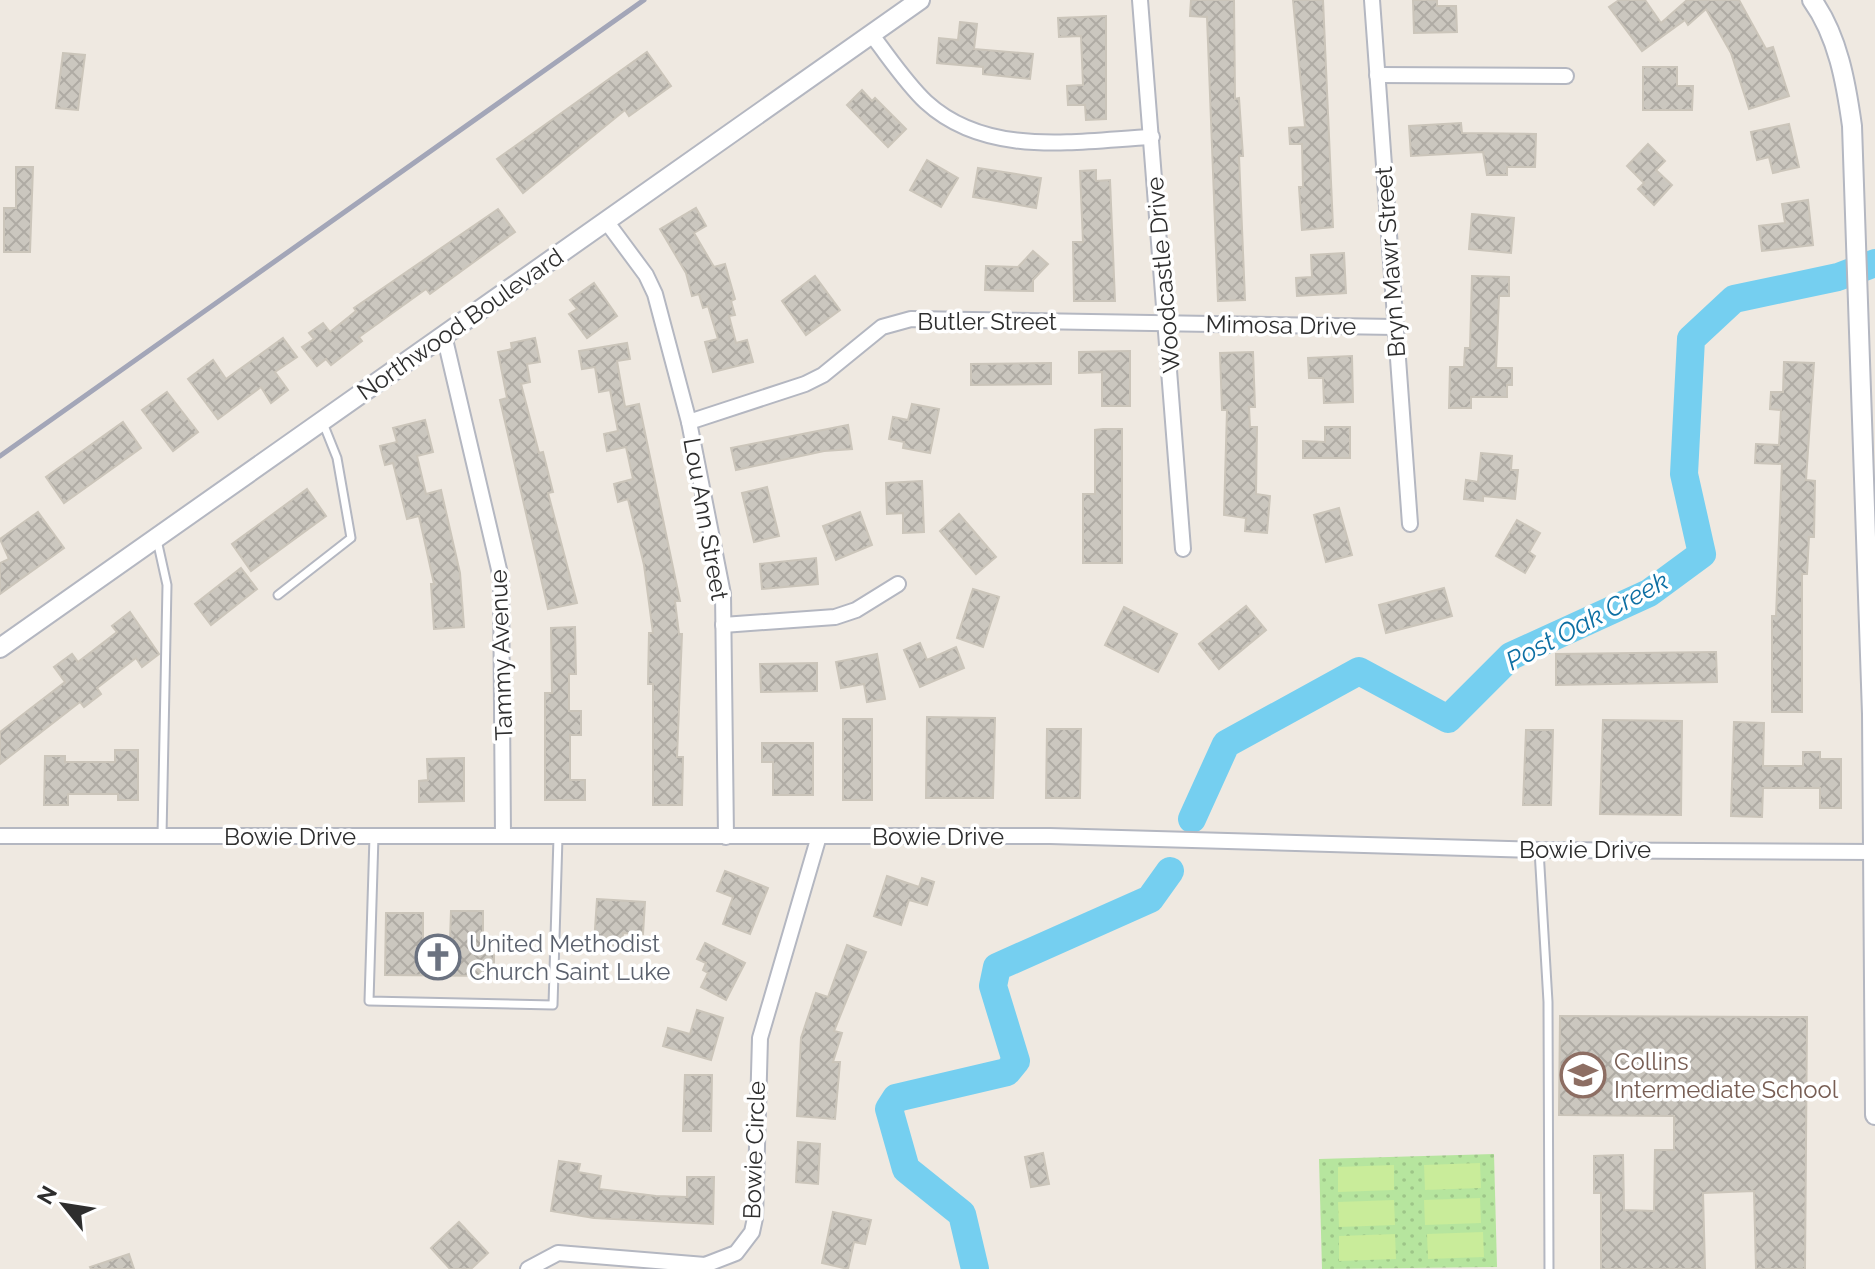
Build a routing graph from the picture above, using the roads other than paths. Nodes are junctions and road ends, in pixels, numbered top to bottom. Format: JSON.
{"nodes":[{"id":1,"x":920,"y":0,"type":"edge"},
{"id":2,"x":1140,"y":0,"type":"edge"},
{"id":3,"x":1372,"y":0,"type":"edge"},
{"id":4,"x":1812,"y":0,"type":"edge"},
{"id":5,"x":871,"y":34,"type":"junction"},
{"id":6,"x":1377,"y":75,"type":"junction"},
{"id":7,"x":1566,"y":76,"type":"dead end"},
{"id":8,"x":1152,"y":137,"type":"junction"},
{"id":9,"x":606,"y":221,"type":"junction"},
{"id":10,"x":1167,"y":323,"type":"junction"},
{"id":11,"x":1395,"y":327,"type":"junction"},
{"id":12,"x":444,"y":335,"type":"junction"},
{"id":13,"x":1868,"y":360,"type":"edge"},
{"id":14,"x":322,"y":421,"type":"junction"},
{"id":15,"x":689,"y":422,"type":"junction"},
{"id":16,"x":1410,"y":524,"type":"dead end"},
{"id":17,"x":156,"y":538,"type":"junction"},
{"id":18,"x":1183,"y":549,"type":"dead end"},
{"id":19,"x":898,"y":584,"type":"dead end"},
{"id":20,"x":1872,"y":594,"type":"edge"},
{"id":21,"x":278,"y":595,"type":"dead end"},
{"id":22,"x":723,"y":625,"type":"junction"},
{"id":23,"x":0,"y":648,"type":"edge"},
{"id":24,"x":0,"y":836,"type":"edge"},
{"id":25,"x":162,"y":836,"type":"junction"},
{"id":26,"x":374,"y":836,"type":"junction"},
{"id":27,"x":503,"y":836,"type":"junction"},
{"id":28,"x":819,"y":836,"type":"junction"},
{"id":29,"x":558,"y":837,"type":"junction"},
{"id":30,"x":726,"y":837,"type":"junction"},
{"id":31,"x":1539,"y":850,"type":"junction"},
{"id":32,"x":1874,"y":852,"type":"edge"},
{"id":33,"x":1875,"y":1115,"type":"edge"},
{"id":34,"x":528,"y":1269,"type":"edge"},
{"id":35,"x":1549,"y":1269,"type":"edge"}],
"edges":[{"from":1,"to":5,"type":"street","name":"Northwood Boulevard"},
{"from":2,"to":8,"type":"street","name":"Woodcastle Drive"},
{"from":3,"to":6,"type":"street","name":"Bryn Mawr Street"},
{"from":4,"to":13,"type":"street"},
{"from":5,"to":8,"type":"street"},
{"from":5,"to":9,"type":"street","name":"Northwood Boulevard"},
{"from":6,"to":7,"type":"street"},
{"from":6,"to":11,"type":"street","name":"Bryn Mawr Street"},
{"from":8,"to":10,"type":"street","name":"Woodcastle Drive"},
{"from":9,"to":12,"type":"street","name":"Northwood Boulevard"},
{"from":9,"to":15,"type":"street","name":"Lou Ann Street"},
{"from":10,"to":11,"type":"street","name":"Mimosa Drive"},
{"from":10,"to":15,"type":"street","name":"Butler Street"},
{"from":10,"to":18,"type":"street","name":"Woodcastle Drive"},
{"from":11,"to":16,"type":"street","name":"Bryn Mawr Street"},
{"from":12,"to":14,"type":"street","name":"Northwood Boulevard"},
{"from":12,"to":27,"type":"street","name":"Tammy Avenue"},
{"from":13,"to":20,"type":"street"},
{"from":14,"to":17,"type":"street","name":"Northwood Boulevard"},
{"from":14,"to":21,"type":"lane"},
{"from":15,"to":22,"type":"street","name":"Lou Ann Street"},
{"from":17,"to":23,"type":"street","name":"Northwood Boulevard"},
{"from":17,"to":25,"type":"lane"},
{"from":19,"to":22,"type":"street"},
{"from":20,"to":32,"type":"street"},
{"from":22,"to":30,"type":"street","name":"Lou Ann Street"},
{"from":24,"to":25,"type":"street","name":"Bowie Drive"},
{"from":25,"to":26,"type":"street","name":"Bowie Drive"},
{"from":26,"to":27,"type":"street","name":"Bowie Drive"},
{"from":26,"to":29,"type":"lane"},
{"from":27,"to":29,"type":"street","name":"Bowie Drive"},
{"from":28,"to":30,"type":"street","name":"Bowie Drive"},
{"from":28,"to":31,"type":"street","name":"Bowie Drive"},
{"from":28,"to":34,"type":"street","name":"Bowie Circle"},
{"from":29,"to":30,"type":"street","name":"Bowie Drive"},
{"from":31,"to":32,"type":"street","name":"Bowie Drive"},
{"from":31,"to":35,"type":"lane"},
{"from":32,"to":33,"type":"street"}]}
